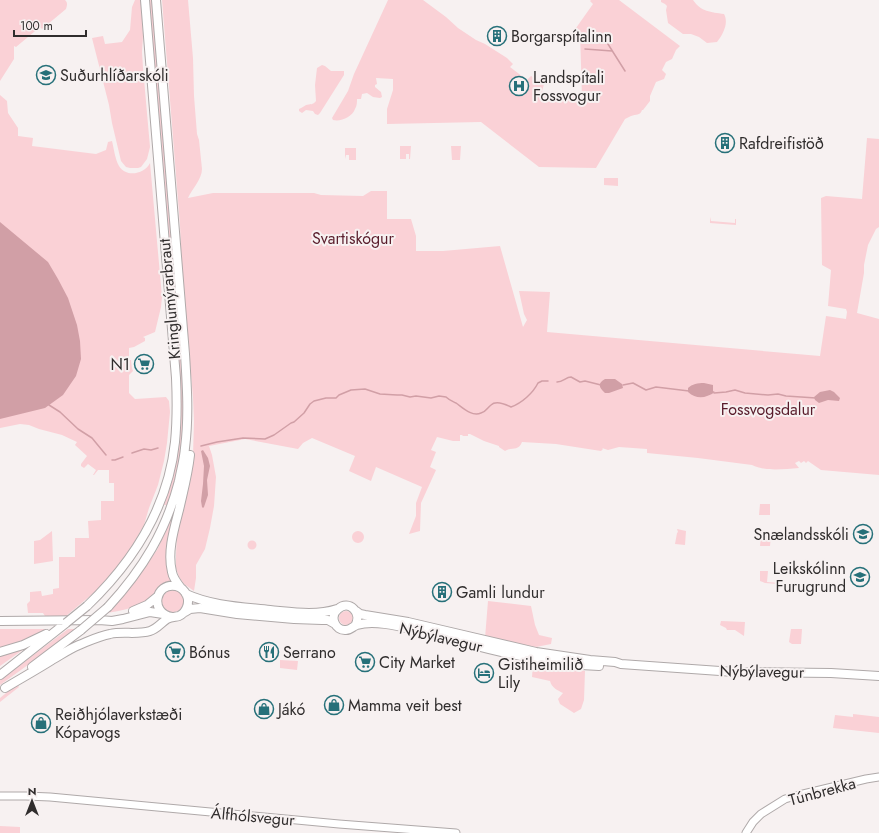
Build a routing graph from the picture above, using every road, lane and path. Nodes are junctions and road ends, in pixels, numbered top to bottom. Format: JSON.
{"nodes":[{"id":1,"x":145,"y":0,"type":"edge"},
{"id":2,"x":156,"y":0,"type":"edge"},
{"id":3,"x":188,"y":413,"type":"junction"},
{"id":4,"x":184,"y":591,"type":"junction"},
{"id":5,"x":158,"y":596,"type":"junction"},
{"id":6,"x":337,"y":609,"type":"junction"},
{"id":7,"x":356,"y":611,"type":"junction"},
{"id":8,"x":184,"y":612,"type":"junction"},
{"id":9,"x":163,"y":614,"type":"junction"},
{"id":10,"x":172,"y":617,"type":"junction"},
{"id":11,"x":99,"y":620,"type":"junction"},
{"id":12,"x":0,"y":621,"type":"edge"},
{"id":13,"x":335,"y":624,"type":"junction"},
{"id":14,"x":355,"y":626,"type":"junction"},
{"id":15,"x":61,"y":627,"type":"junction"},
{"id":16,"x":0,"y":652,"type":"edge"},
{"id":17,"x":621,"y":664,"type":"junction"},
{"id":18,"x":0,"y":674,"type":"edge"},
{"id":19,"x":879,"y":676,"type":"edge"},
{"id":20,"x":2,"y":689,"type":"edge"},
{"id":21,"x":879,"y":777,"type":"edge"},
{"id":22,"x":0,"y":796,"type":"edge"},
{"id":23,"x":767,"y":810,"type":"junction"},
{"id":24,"x":456,"y":833,"type":"edge"},
{"id":25,"x":746,"y":833,"type":"edge"},
{"id":26,"x":751,"y":833,"type":"edge"}],
"edges":[{"from":1,"to":15,"type":"main road","name":"Kringlumýrarbraut","bridge":true},
{"from":2,"to":3,"type":"main road","name":"Kringlumýrarbraut"},
{"from":3,"to":4,"type":"main road"},
{"from":3,"to":20,"type":"main road","name":"Kringlumýrarbraut","bridge":true},
{"from":4,"to":5,"type":"main road"},
{"from":4,"to":6,"type":"main road"},
{"from":4,"to":8,"type":"main road"},
{"from":5,"to":9,"type":"main road"},
{"from":5,"to":11,"type":"main road"},
{"from":6,"to":7,"type":"main road"},
{"from":6,"to":13,"type":"main road"},
{"from":7,"to":14,"type":"main road"},
{"from":7,"to":17,"type":"main road","name":"Nýbýlavegur"},
{"from":8,"to":10,"type":"main road"},
{"from":8,"to":13,"type":"main road"},
{"from":9,"to":10,"type":"main road"},
{"from":9,"to":11,"type":"main road"},
{"from":10,"to":20,"type":"main road"},
{"from":11,"to":12,"type":"main road"},
{"from":13,"to":14,"type":"main road"},
{"from":14,"to":17,"type":"main road","name":"Nýbýlavegur"},
{"from":15,"to":16,"type":"main road"},
{"from":15,"to":18,"type":"main road"},
{"from":17,"to":19,"type":"main road","name":"Nýbýlavegur"},
{"from":21,"to":23,"type":"street","name":"Túnbrekka"},
{"from":22,"to":24,"type":"street","name":"Álfhólsvegur"},
{"from":23,"to":25,"type":"street","name":"Túnbrekka"},
{"from":23,"to":26,"type":"street","name":"Túnbrekka"}]}
